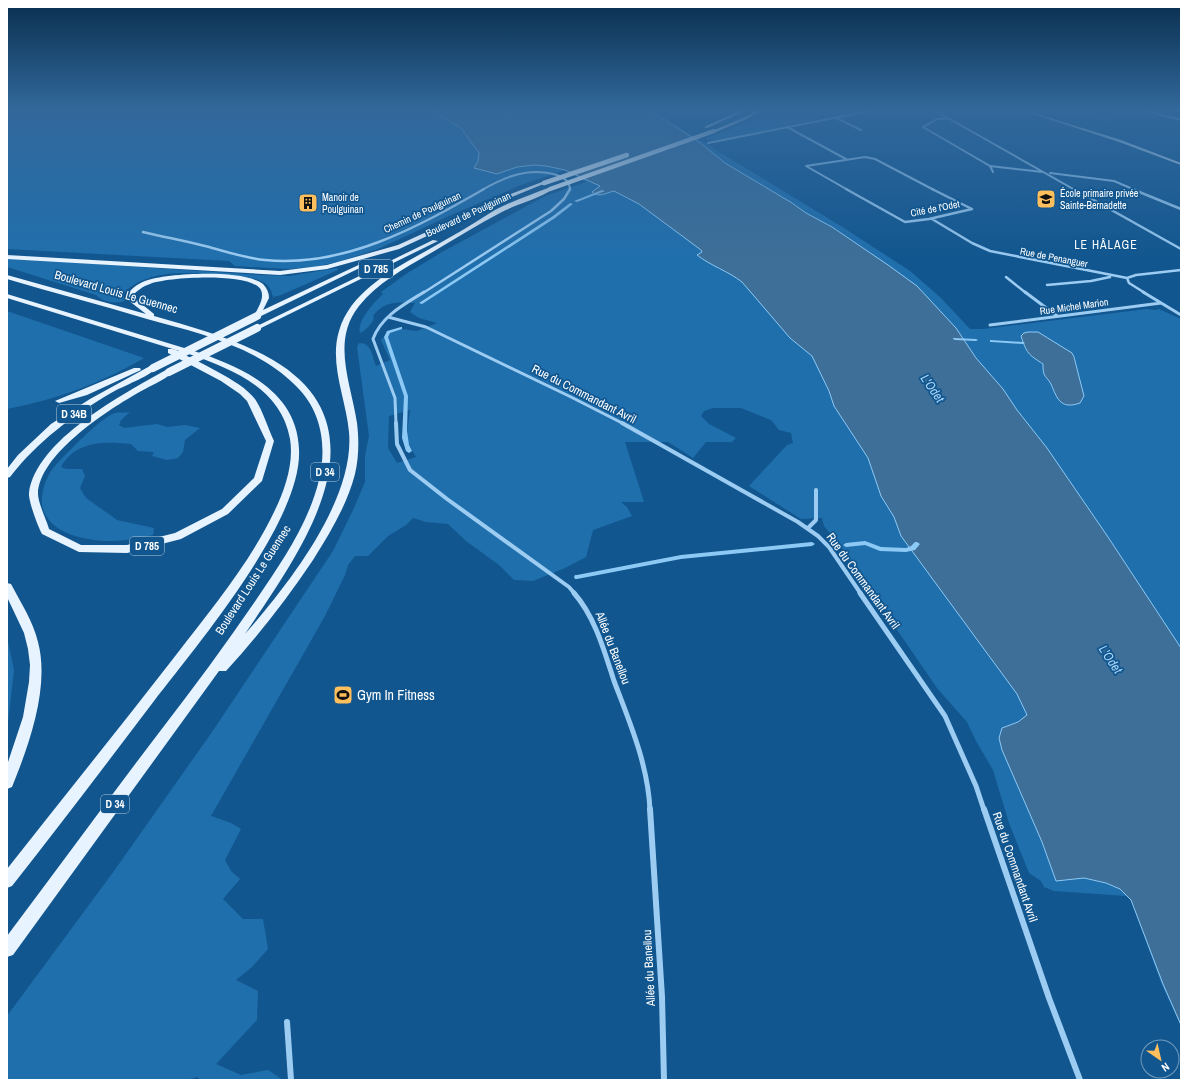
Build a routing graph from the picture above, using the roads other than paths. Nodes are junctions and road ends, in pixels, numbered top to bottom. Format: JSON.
{"nodes":[{"id":1,"x":612,"y":160,"type":"edge"},
{"id":2,"x":633,"y":160,"type":"edge"},
{"id":3,"x":842,"y":160,"type":"edge"},
{"id":4,"x":875,"y":160,"type":"edge"},
{"id":5,"x":977,"y":160,"type":"edge"},
{"id":6,"x":1023,"y":160,"type":"edge"},
{"id":7,"x":1169,"y":160,"type":"edge"},
{"id":8,"x":1181,"y":164,"type":"edge"},
{"id":9,"x":990,"y":166,"type":"junction"},
{"id":10,"x":993,"y":172,"type":"dead end"},
{"id":11,"x":1047,"y":173,"type":"junction"},
{"id":12,"x":1181,"y":209,"type":"edge"},
{"id":13,"x":496,"y":213,"type":"junction"},
{"id":14,"x":932,"y":218,"type":"junction"},
{"id":15,"x":143,"y":232,"type":"dead end"},
{"id":16,"x":402,"y":246,"type":"junction"},
{"id":17,"x":1181,"y":249,"type":"edge"},
{"id":18,"x":7,"y":257,"type":"edge"},
{"id":19,"x":1181,"y":270,"type":"edge"},
{"id":20,"x":1113,"y":276,"type":"junction"},
{"id":21,"x":7,"y":277,"type":"edge"},
{"id":22,"x":1006,"y":277,"type":"dead end"},
{"id":23,"x":1127,"y":278,"type":"junction"},
{"id":24,"x":1047,"y":285,"type":"dead end"},
{"id":25,"x":7,"y":296,"type":"edge"},
{"id":26,"x":1161,"y":303,"type":"junction"},
{"id":27,"x":1181,"y":315,"type":"edge"},
{"id":28,"x":257,"y":316,"type":"junction"},
{"id":29,"x":1058,"y":316,"type":"junction"},
{"id":30,"x":388,"y":317,"type":"junction"},
{"id":31,"x":160,"y":320,"type":"junction"},
{"id":32,"x":990,"y":325,"type":"dead end"},
{"id":33,"x":152,"y":340,"type":"junction"},
{"id":34,"x":151,"y":366,"type":"junction"},
{"id":35,"x":59,"y":401,"type":"dead end"},
{"id":36,"x":7,"y":475,"type":"edge"},
{"id":37,"x":816,"y":490,"type":"dead end"},
{"id":38,"x":808,"y":528,"type":"junction"},
{"id":39,"x":7,"y":588,"type":"edge"},
{"id":40,"x":200,"y":688,"type":"junction"},
{"id":41,"x":7,"y":782,"type":"edge"},
{"id":42,"x":7,"y":881,"type":"edge"},
{"id":43,"x":7,"y":949,"type":"edge"},
{"id":44,"x":287,"y":1022,"type":"dead end"},
{"id":45,"x":291,"y":1080,"type":"edge"},
{"id":46,"x":664,"y":1080,"type":"edge"},
{"id":47,"x":1080,"y":1080,"type":"edge"}],
"edges":[{"from":1,"to":16,"type":"main road","name":"Boulevard de Poulguinan","number":"D 785","bridge":true},
{"from":2,"to":13,"type":"main road","name":"Boulevard de Poulguinan","number":"D 785","bridge":true},
{"from":3,"to":14,"type":"street","name":"Cité de l'Odet"},
{"from":4,"to":14,"type":"street","name":"Cité de l'Odet"},
{"from":5,"to":9,"type":"street"},
{"from":6,"to":11,"type":"street"},
{"from":7,"to":8,"type":"main road"},
{"from":9,"to":10,"type":"street"},
{"from":9,"to":11,"type":"street"},
{"from":11,"to":12,"type":"street"},
{"from":11,"to":17,"type":"street"},
{"from":13,"to":33,"type":"main road","name":"Boulevard de Poulguinan","number":"D 785","bridge":true},
{"from":13,"to":40,"type":"main road"},
{"from":14,"to":20,"type":"street","name":"Rue de Penanguer"},
{"from":15,"to":30,"type":"street","name":"Chemin de Poulguinan"},
{"from":16,"to":18,"type":"main road","number":"D 785"},
{"from":16,"to":28,"type":"main road","name":"Boulevard de Poulguinan","number":"D 34B"},
{"from":19,"to":23,"type":"street","name":"Rue de Penanguer"},
{"from":20,"to":23,"type":"street","name":"Rue de Penanguer"},
{"from":20,"to":24,"type":"street"},
{"from":21,"to":31,"type":"main road","name":"Boulevard Louis Le Guennec","number":"D 34"},
{"from":22,"to":29,"type":"street"},
{"from":23,"to":26,"type":"street"},
{"from":25,"to":33,"type":"main road","name":"Boulevard Louis Le Guennec","number":"D 34"},
{"from":26,"to":27,"type":"street"},
{"from":26,"to":29,"type":"street","name":"Rue Michel Marion"},
{"from":28,"to":31,"type":"main road"},
{"from":28,"to":34,"type":"main road","number":"D 34B","bridge":true},
{"from":29,"to":32,"type":"street","name":"Rue Michel Marion"},
{"from":30,"to":38,"type":"street","name":"Rue du Commandant Avril"},
{"from":30,"to":46,"type":"street","name":"Allée du Banellou"},
{"from":31,"to":40,"type":"main road","name":"Boulevard Louis Le Guennec","number":"D 34"},
{"from":33,"to":42,"type":"main road","name":"Boulevard Louis Le Guennec","number":"D 34"},
{"from":34,"to":35,"type":"main road"},
{"from":34,"to":36,"type":"main road","number":"D 34B"},
{"from":37,"to":38,"type":"street"},
{"from":38,"to":47,"type":"street","name":"Rue du Commandant Avril"},
{"from":39,"to":41,"type":"main road"},
{"from":40,"to":43,"type":"main road","name":"Boulevard Louis Le Guennec","number":"D 34"},
{"from":44,"to":45,"type":"street"}]}
